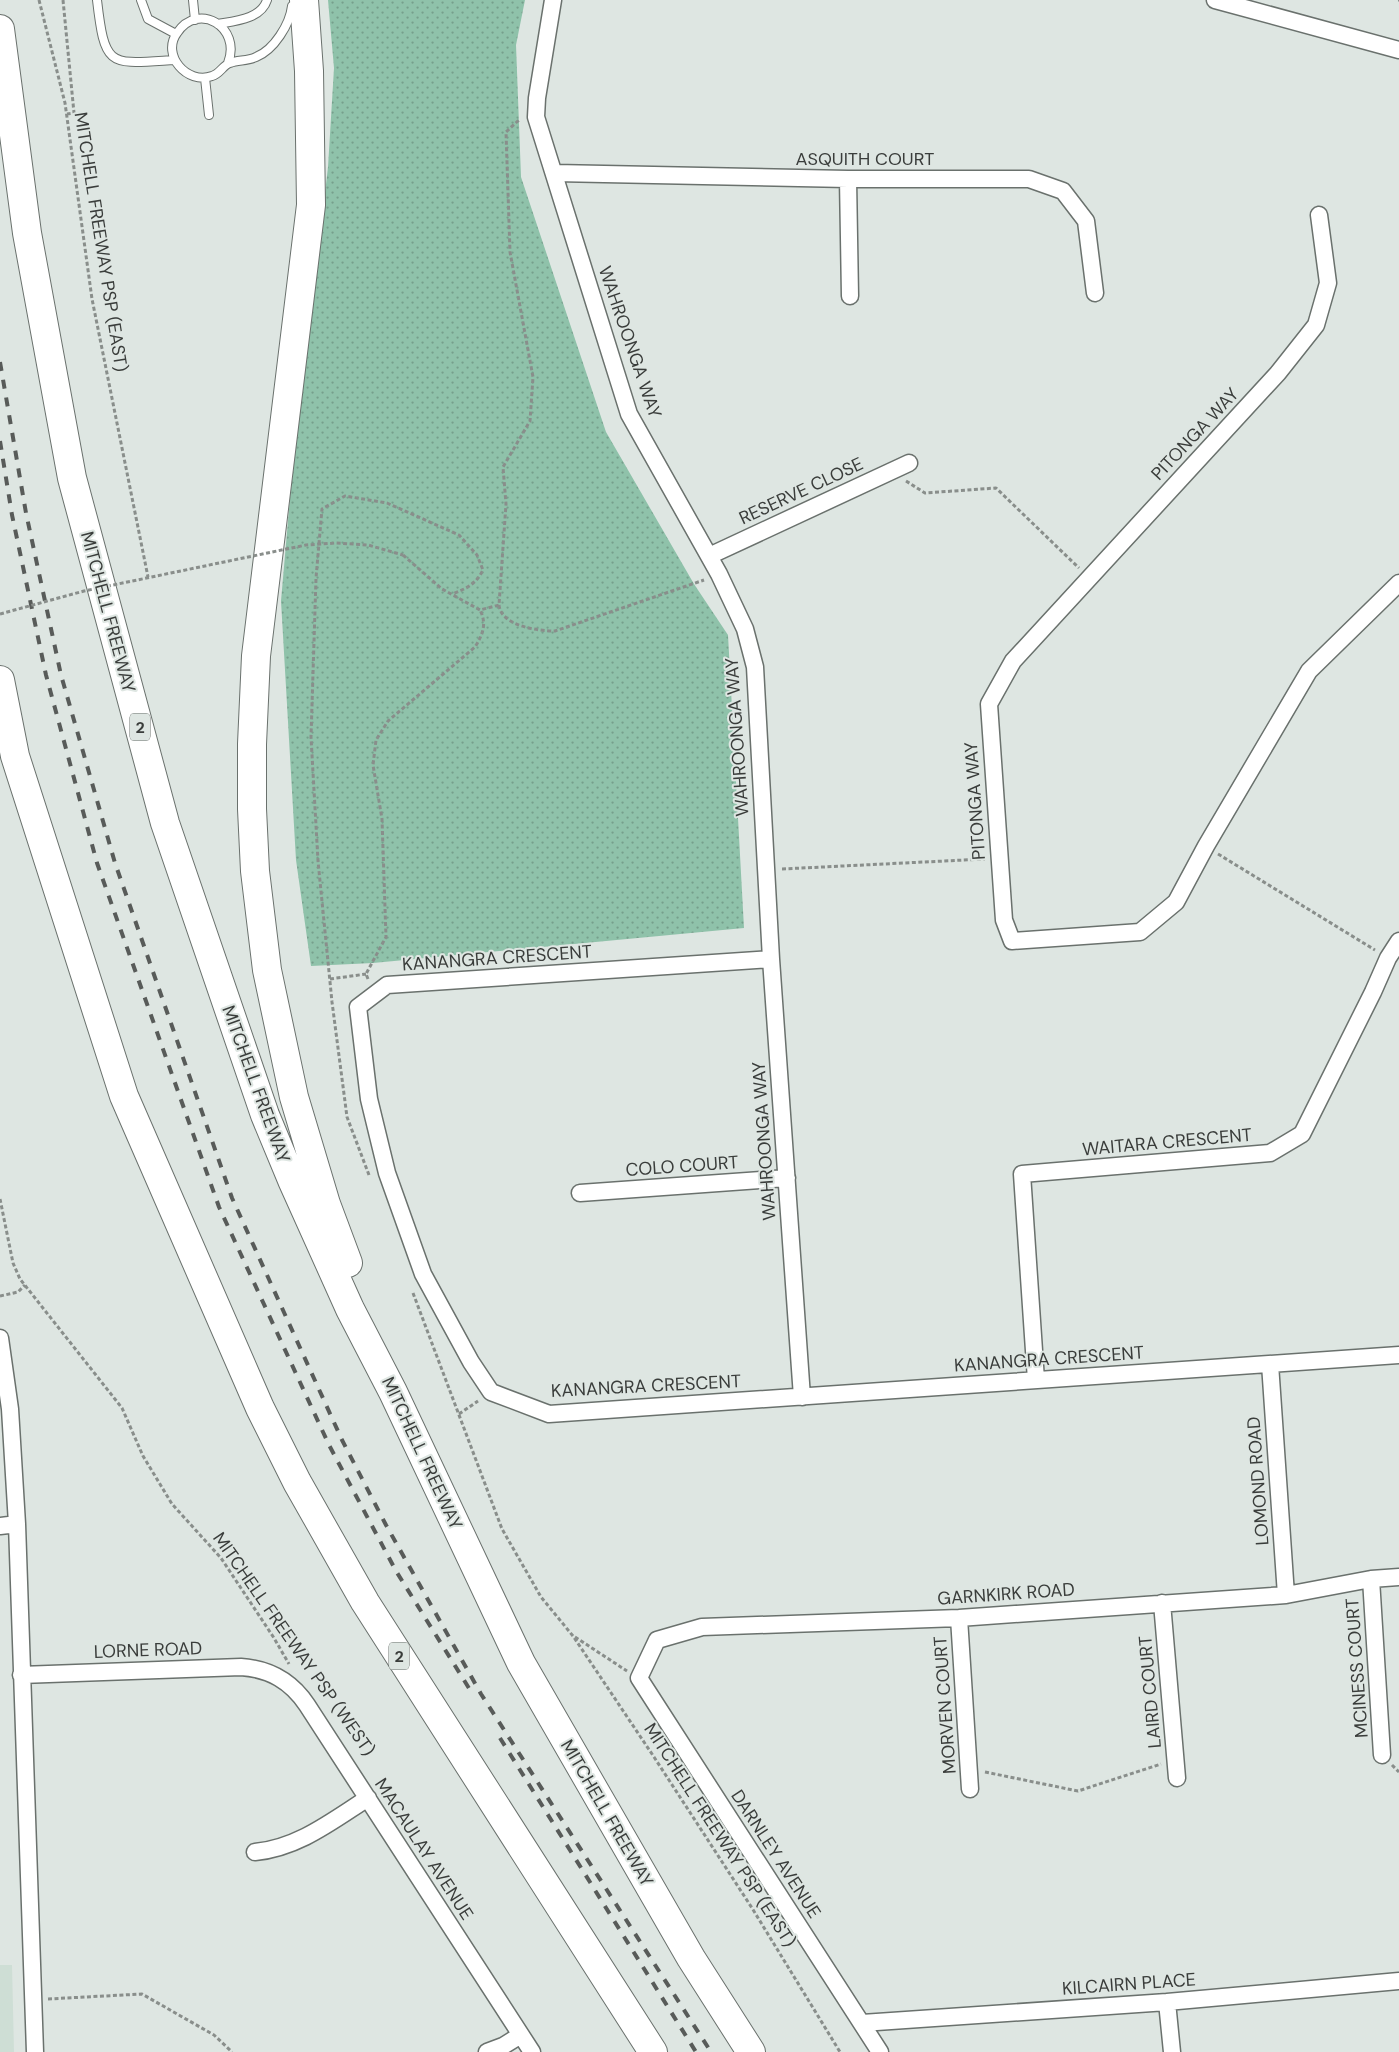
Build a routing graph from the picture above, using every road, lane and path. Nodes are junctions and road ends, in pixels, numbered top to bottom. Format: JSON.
{"nodes":[{"id":1,"x":39,"y":0,"type":"edge"},
{"id":2,"x":63,"y":0,"type":"edge"},
{"id":3,"x":97,"y":0,"type":"edge"},
{"id":4,"x":141,"y":0,"type":"edge"},
{"id":5,"x":193,"y":0,"type":"edge"},
{"id":6,"x":267,"y":0,"type":"edge"},
{"id":7,"x":293,"y":0,"type":"edge"},
{"id":8,"x":304,"y":0,"type":"edge"},
{"id":9,"x":553,"y":0,"type":"edge"},
{"id":10,"x":1215,"y":0,"type":"edge"},
{"id":11,"x":195,"y":20,"type":"junction"},
{"id":12,"x":218,"y":24,"type":"junction"},
{"id":13,"x":0,"y":29,"type":"edge"},
{"id":14,"x":176,"y":34,"type":"junction"},
{"id":15,"x":1399,"y":50,"type":"edge"},
{"id":16,"x":175,"y":60,"type":"junction"},
{"id":17,"x":228,"y":64,"type":"junction"},
{"id":18,"x":204,"y":78,"type":"junction"},
{"id":19,"x":67,"y":114,"type":"junction"},
{"id":20,"x":209,"y":115,"type":"dead end"},
{"id":21,"x":536,"y":118,"type":"junction"},
{"id":22,"x":555,"y":173,"type":"junction"},
{"id":23,"x":848,"y":180,"type":"junction"},
{"id":24,"x":1319,"y":215,"type":"dead end"},
{"id":25,"x":1095,"y":292,"type":"dead end"},
{"id":26,"x":850,"y":296,"type":"dead end"},
{"id":27,"x":909,"y":463,"type":"dead end"},
{"id":28,"x":890,"y":472,"type":"junction"},
{"id":29,"x":322,"y":509,"type":"dead end"},
{"id":30,"x":709,"y":556,"type":"junction"},
{"id":31,"x":719,"y":574,"type":"junction"},
{"id":32,"x":148,"y":577,"type":"junction"},
{"id":33,"x":1089,"y":578,"type":"junction"},
{"id":34,"x":1399,"y":583,"type":"edge"},
{"id":35,"x":452,"y":594,"type":"junction"},
{"id":36,"x":499,"y":605,"type":"junction"},
{"id":37,"x":480,"y":610,"type":"junction"},
{"id":38,"x":0,"y":614,"type":"edge"},
{"id":39,"x":0,"y":680,"type":"edge"},
{"id":40,"x":0,"y":711,"type":"edge"},
{"id":41,"x":15,"y":756,"type":"junction"},
{"id":42,"x":1206,"y":846,"type":"junction"},
{"id":43,"x":999,"y":858,"type":"junction"},
{"id":44,"x":766,"y":870,"type":"junction"},
{"id":45,"x":1399,"y":942,"type":"edge"},
{"id":46,"x":1388,"y":958,"type":"junction"},
{"id":47,"x":771,"y":960,"type":"junction"},
{"id":48,"x":366,"y":974,"type":"junction"},
{"id":49,"x":330,"y":979,"type":"dead end"},
{"id":50,"x":372,"y":997,"type":"junction"},
{"id":51,"x":787,"y":1178,"type":"junction"},
{"id":52,"x":580,"y":1193,"type":"dead end"},
{"id":53,"x":0,"y":1199,"type":"edge"},
{"id":54,"x":25,"y":1286,"type":"junction"},
{"id":55,"x":0,"y":1296,"type":"edge"},
{"id":56,"x":0,"y":1338,"type":"edge"},
{"id":57,"x":1399,"y":1355,"type":"edge"},
{"id":58,"x":1270,"y":1364,"type":"junction"},
{"id":59,"x":1036,"y":1380,"type":"junction"},
{"id":60,"x":393,"y":1392,"type":"junction"},
{"id":61,"x":491,"y":1392,"type":"junction"},
{"id":62,"x":802,"y":1397,"type":"junction"},
{"id":63,"x":459,"y":1414,"type":"dead end"},
{"id":64,"x":17,"y":1524,"type":"junction"},
{"id":65,"x":0,"y":1526,"type":"edge"},
{"id":66,"x":1399,"y":1577,"type":"edge"},
{"id":67,"x":1371,"y":1579,"type":"junction"},
{"id":68,"x":1286,"y":1595,"type":"junction"},
{"id":69,"x":1162,"y":1603,"type":"junction"},
{"id":70,"x":959,"y":1618,"type":"junction"},
{"id":71,"x":292,"y":1670,"type":"dead end"},
{"id":72,"x":274,"y":1674,"type":"joint"},
{"id":73,"x":21,"y":1675,"type":"junction"},
{"id":74,"x":638,"y":1678,"type":"junction"},
{"id":75,"x":1382,"y":1755,"type":"dead end"},
{"id":76,"x":1175,"y":1760,"type":"junction"},
{"id":77,"x":969,"y":1769,"type":"junction"},
{"id":78,"x":1177,"y":1778,"type":"dead end"},
{"id":79,"x":970,"y":1790,"type":"dead end"},
{"id":80,"x":368,"y":1798,"type":"junction"},
{"id":81,"x":255,"y":1852,"type":"dead end"},
{"id":82,"x":1399,"y":1981,"type":"edge"},
{"id":83,"x":33,"y":2000,"type":"junction"},
{"id":84,"x":1167,"y":2002,"type":"junction"},
{"id":85,"x":862,"y":2024,"type":"junction"},
{"id":86,"x":521,"y":2035,"type":"junction"},
{"id":87,"x":35,"y":2052,"type":"edge"},
{"id":88,"x":232,"y":2052,"type":"edge"},
{"id":89,"x":487,"y":2052,"type":"edge"},
{"id":90,"x":532,"y":2052,"type":"edge"},
{"id":91,"x":653,"y":2052,"type":"edge"},
{"id":92,"x":750,"y":2052,"type":"edge"},
{"id":93,"x":840,"y":2052,"type":"edge"},
{"id":94,"x":880,"y":2052,"type":"edge"},
{"id":95,"x":1172,"y":2052,"type":"edge"}],
"edges":[{"from":1,"to":19,"type":"path","name":"MITCHELL FREEWAY PSP (EAST)"},
{"from":2,"to":19,"type":"path"},
{"from":3,"to":16,"type":"lane"},
{"from":4,"to":14,"type":"lane"},
{"from":5,"to":11,"type":"lane"},
{"from":6,"to":12,"type":"lane"},
{"from":7,"to":17,"type":"lane"},
{"from":8,"to":60,"type":"highway"},
{"from":9,"to":21,"type":"street","name":"WAHROONGA WAY"},
{"from":10,"to":15,"type":"street"},
{"from":11,"to":12,"type":"lane"},
{"from":11,"to":14,"type":"lane"},
{"from":12,"to":17,"type":"lane"},
{"from":13,"to":60,"type":"highway","name":"MITCHELL FREEWAY","number":"2"},
{"from":14,"to":16,"type":"lane"},
{"from":16,"to":18,"type":"lane"},
{"from":17,"to":18,"type":"lane"},
{"from":18,"to":20,"type":"lane"},
{"from":19,"to":32,"type":"path","name":"MITCHELL FREEWAY PSP (EAST)"},
{"from":21,"to":22,"type":"street","name":"WAHROONGA WAY"},
{"from":21,"to":36,"type":"path"},
{"from":22,"to":23,"type":"street","name":"ASQUITH COURT"},
{"from":22,"to":30,"type":"street","name":"WAHROONGA WAY"},
{"from":23,"to":25,"type":"street","name":"ASQUITH COURT"},
{"from":23,"to":26,"type":"street"},
{"from":24,"to":33,"type":"street","name":"PITONGA WAY"},
{"from":27,"to":28,"type":"street","name":"RESERVE CLOSE"},
{"from":28,"to":30,"type":"street","name":"RESERVE CLOSE"},
{"from":28,"to":33,"type":"path"},
{"from":29,"to":35,"type":"path"},
{"from":30,"to":31,"type":"street","name":"WAHROONGA WAY"},
{"from":31,"to":36,"type":"path"},
{"from":31,"to":44,"type":"street","name":"WAHROONGA WAY"},
{"from":32,"to":35,"type":"path","bridge":true},
{"from":32,"to":38,"type":"path","bridge":true},
{"from":33,"to":43,"type":"street","name":"PITONGA WAY"},
{"from":34,"to":42,"type":"street","name":"PITONGA WAY"},
{"from":35,"to":37,"type":"path"},
{"from":36,"to":37,"type":"path"},
{"from":37,"to":48,"type":"path"},
{"from":39,"to":41,"type":"highway","number":"2"},
{"from":40,"to":41,"type":"highway"},
{"from":41,"to":91,"type":"highway","number":"2"},
{"from":42,"to":43,"type":"street","name":"PITONGA WAY"},
{"from":42,"to":46,"type":"path"},
{"from":43,"to":44,"type":"path"},
{"from":44,"to":47,"type":"street","name":"WAHROONGA WAY"},
{"from":45,"to":46,"type":"street","name":"WAITARA CRESCENT"},
{"from":46,"to":59,"type":"street","name":"WAITARA CRESCENT"},
{"from":47,"to":50,"type":"street","name":"KANANGRA CRESCENT"},
{"from":47,"to":51,"type":"street","name":"WAHROONGA WAY"},
{"from":48,"to":49,"type":"path"},
{"from":48,"to":50,"type":"path"},
{"from":50,"to":61,"type":"street","name":"KANANGRA CRESCENT"},
{"from":51,"to":52,"type":"street","name":"COLO COURT"},
{"from":51,"to":62,"type":"street","name":"WAHROONGA WAY"},
{"from":53,"to":54,"type":"path","name":"MITCHELL FREEWAY PSP (WEST)"},
{"from":54,"to":55,"type":"path"},
{"from":54,"to":71,"type":"path","name":"MITCHELL FREEWAY PSP (WEST)"},
{"from":56,"to":64,"type":"street"},
{"from":57,"to":58,"type":"street","name":"KANANGRA CRESCENT"},
{"from":58,"to":59,"type":"street","name":"KANANGRA CRESCENT"},
{"from":58,"to":68,"type":"street","name":"LOMOND ROAD"},
{"from":59,"to":62,"type":"street","name":"KANANGRA CRESCENT"},
{"from":60,"to":92,"type":"highway","name":"MITCHELL FREEWAY","number":"2"},
{"from":61,"to":62,"type":"street","name":"KANANGRA CRESCENT"},
{"from":61,"to":63,"type":"path"},
{"from":64,"to":65,"type":"street"},
{"from":64,"to":73,"type":"street"},
{"from":66,"to":67,"type":"street","name":"GARNKIRK ROAD"},
{"from":67,"to":68,"type":"street","name":"GARNKIRK ROAD"},
{"from":67,"to":75,"type":"street","name":"MCINESS COURT"},
{"from":68,"to":69,"type":"street","name":"GARNKIRK ROAD"},
{"from":69,"to":70,"type":"street","name":"GARNKIRK ROAD"},
{"from":69,"to":76,"type":"street","name":"LAIRD COURT"},
{"from":70,"to":74,"type":"street","name":"GARNKIRK ROAD"},
{"from":70,"to":77,"type":"street","name":"MORVEN COURT"},
{"from":72,"to":73,"type":"street","name":"LORNE ROAD"},
{"from":72,"to":80,"type":"street","name":"MACAULAY AVENUE"},
{"from":73,"to":83,"type":"street"},
{"from":74,"to":85,"type":"street","name":"DARNLEY AVENUE"},
{"from":74,"to":93,"type":"path","name":"MITCHELL FREEWAY PSP (EAST)"},
{"from":76,"to":77,"type":"path"},
{"from":76,"to":78,"type":"street","name":"LAIRD COURT"},
{"from":77,"to":79,"type":"street","name":"MORVEN COURT"},
{"from":80,"to":81,"type":"street"},
{"from":80,"to":86,"type":"street","name":"MACAULAY AVENUE"},
{"from":82,"to":84,"type":"street","name":"KILCAIRN PLACE"},
{"from":83,"to":87,"type":"street"},
{"from":83,"to":88,"type":"path"},
{"from":84,"to":85,"type":"street","name":"KILCAIRN PLACE"},
{"from":84,"to":95,"type":"street"},
{"from":85,"to":94,"type":"street","name":"DARNLEY AVENUE"},
{"from":86,"to":89,"type":"street"},
{"from":86,"to":90,"type":"street","name":"MACAULAY AVENUE"}]}
